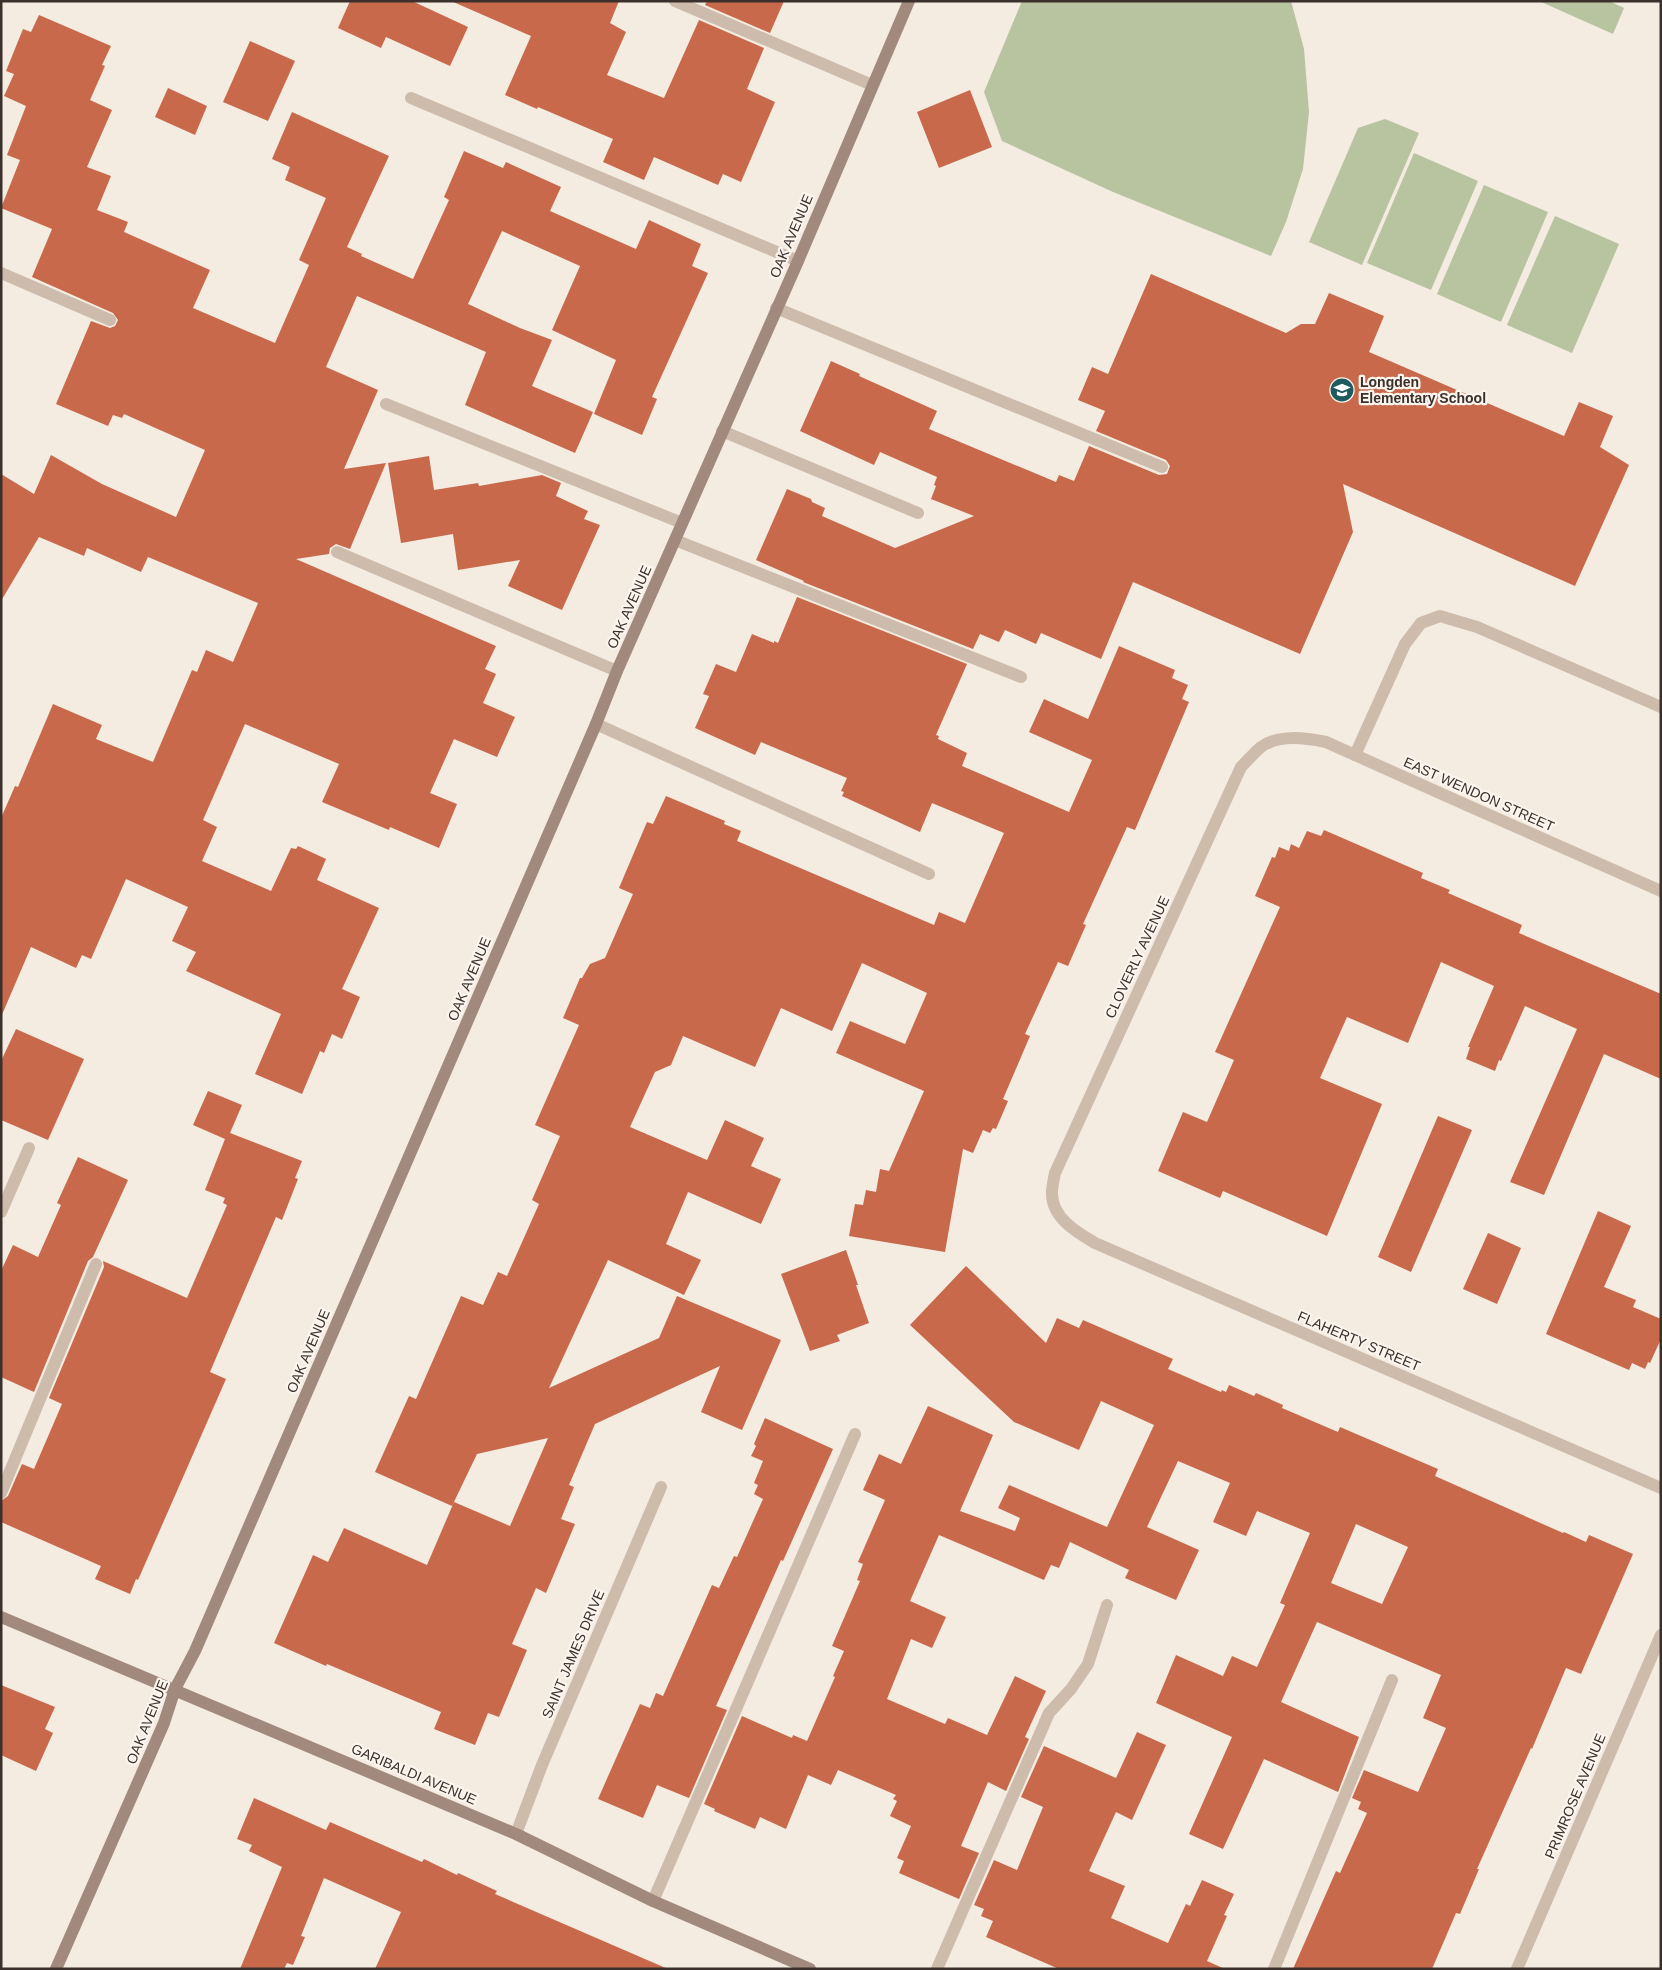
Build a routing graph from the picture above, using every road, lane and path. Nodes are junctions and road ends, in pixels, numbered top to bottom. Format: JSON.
{"nodes":[{"id":1,"x":675,"y":1,"type":"edge"},
{"id":2,"x":909,"y":1,"type":"edge"},
{"id":3,"x":872,"y":85,"type":"junction"},
{"id":4,"x":411,"y":98,"type":"dead end"},
{"id":5,"x":798,"y":261,"type":"junction"},
{"id":6,"x":1,"y":273,"type":"edge"},
{"id":7,"x":776,"y":308,"type":"junction"},
{"id":8,"x":110,"y":320,"type":"dead end"},
{"id":9,"x":386,"y":404,"type":"dead end"},
{"id":10,"x":722,"y":431,"type":"junction"},
{"id":11,"x":1162,"y":466,"type":"dead end"},
{"id":12,"x":918,"y":514,"type":"dead end"},
{"id":13,"x":682,"y":523,"type":"junction"},
{"id":14,"x":675,"y":540,"type":"junction"},
{"id":15,"x":337,"y":552,"type":"dead end"},
{"id":16,"x":617,"y":670,"type":"junction"},
{"id":17,"x":1021,"y":677,"type":"dead end"},
{"id":18,"x":1661,"y":707,"type":"edge"},
{"id":19,"x":596,"y":724,"type":"junction"},
{"id":20,"x":1282,"y":739,"type":"joint"},
{"id":21,"x":1355,"y":755,"type":"junction"},
{"id":22,"x":929,"y":874,"type":"dead end"},
{"id":23,"x":1661,"y":890,"type":"edge"},
{"id":24,"x":29,"y":1148,"type":"dead end"},
{"id":25,"x":1055,"y":1208,"type":"joint"},
{"id":26,"x":1,"y":1212,"type":"edge"},
{"id":27,"x":96,"y":1264,"type":"dead end"},
{"id":28,"x":855,"y":1434,"type":"dead end"},
{"id":29,"x":661,"y":1487,"type":"dead end"},
{"id":30,"x":1661,"y":1488,"type":"edge"},
{"id":31,"x":1,"y":1493,"type":"edge"},
{"id":32,"x":1107,"y":1605,"type":"dead end"},
{"id":33,"x":1,"y":1617,"type":"edge"},
{"id":34,"x":1661,"y":1635,"type":"edge"},
{"id":35,"x":1392,"y":1680,"type":"dead end"},
{"id":36,"x":176,"y":1689,"type":"junction"},
{"id":37,"x":516,"y":1834,"type":"junction"},
{"id":38,"x":653,"y":1901,"type":"junction"},
{"id":39,"x":56,"y":1969,"type":"edge"},
{"id":40,"x":810,"y":1969,"type":"edge"},
{"id":41,"x":937,"y":1969,"type":"edge"},
{"id":42,"x":1274,"y":1969,"type":"edge"},
{"id":43,"x":1516,"y":1969,"type":"edge"}],
"edges":[{"from":1,"to":3,"type":"street"},
{"from":2,"to":3,"type":"street","name":"OAK AVENUE"},
{"from":3,"to":5,"type":"street","name":"OAK AVENUE"},
{"from":4,"to":5,"type":"street"},
{"from":5,"to":7,"type":"street","name":"OAK AVENUE"},
{"from":6,"to":8,"type":"street"},
{"from":7,"to":10,"type":"street","name":"OAK AVENUE"},
{"from":7,"to":11,"type":"street"},
{"from":9,"to":13,"type":"street"},
{"from":10,"to":12,"type":"street"},
{"from":10,"to":13,"type":"street","name":"OAK AVENUE"},
{"from":13,"to":14,"type":"street","name":"OAK AVENUE"},
{"from":14,"to":16,"type":"street","name":"OAK AVENUE"},
{"from":14,"to":17,"type":"street"},
{"from":15,"to":16,"type":"street"},
{"from":16,"to":19,"type":"street","name":"OAK AVENUE"},
{"from":18,"to":21,"type":"street"},
{"from":19,"to":22,"type":"street"},
{"from":19,"to":36,"type":"street","name":"OAK AVENUE"},
{"from":20,"to":21,"type":"street","name":"EAST WENDON STREET"},
{"from":20,"to":25,"type":"street","name":"CLOVERLY AVENUE"},
{"from":21,"to":23,"type":"street","name":"EAST WENDON STREET"},
{"from":24,"to":26,"type":"street"},
{"from":25,"to":30,"type":"street","name":"FLAHERTY STREET"},
{"from":27,"to":31,"type":"street"},
{"from":28,"to":38,"type":"street"},
{"from":29,"to":37,"type":"street","name":"SAINT JAMES DRIVE"},
{"from":32,"to":41,"type":"street"},
{"from":33,"to":36,"type":"street","name":"GARIBALDI AVENUE"},
{"from":34,"to":43,"type":"street","name":"PRIMROSE AVENUE"},
{"from":35,"to":42,"type":"street"},
{"from":36,"to":37,"type":"street","name":"GARIBALDI AVENUE"},
{"from":36,"to":39,"type":"street","name":"OAK AVENUE"},
{"from":37,"to":38,"type":"street","name":"GARIBALDI AVENUE"},
{"from":38,"to":40,"type":"street","name":"GARIBALDI AVENUE"}]}
